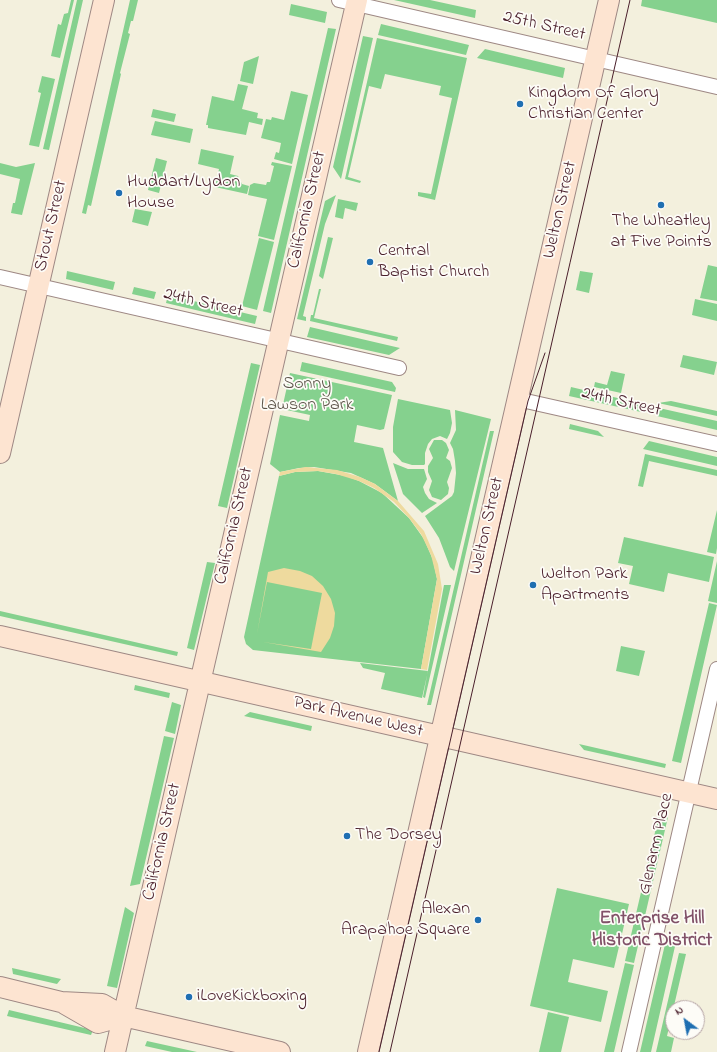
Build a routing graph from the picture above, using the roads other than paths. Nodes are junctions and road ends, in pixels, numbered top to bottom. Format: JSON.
{"nodes":[{"id":1,"x":104,"y":0,"type":"edge"},
{"id":2,"x":609,"y":0,"type":"edge"},
{"id":3,"x":351,"y":1,"type":"edge"},
{"id":4,"x":595,"y":59,"type":"junction"},
{"id":5,"x":717,"y":87,"type":"edge"},
{"id":6,"x":0,"y":278,"type":"edge"},
{"id":7,"x":38,"y":286,"type":"junction"},
{"id":8,"x":278,"y":341,"type":"junction"},
{"id":9,"x":399,"y":368,"type":"dead end"},
{"id":10,"x":518,"y":399,"type":"junction"},
{"id":11,"x":717,"y":444,"type":"edge"},
{"id":12,"x":0,"y":453,"type":"edge"},
{"id":13,"x":0,"y":636,"type":"edge"},
{"id":14,"x":717,"y":669,"type":"edge"},
{"id":15,"x":200,"y":682,"type":"junction"},
{"id":16,"x":440,"y":736,"type":"junction"},
{"id":17,"x":689,"y":793,"type":"junction"},
{"id":18,"x":717,"y":799,"type":"edge"},
{"id":19,"x":0,"y":988,"type":"edge"},
{"id":20,"x":123,"y":1016,"type":"junction"},
{"id":21,"x":115,"y":1052,"type":"edge"},
{"id":22,"x":280,"y":1052,"type":"edge"},
{"id":23,"x":368,"y":1052,"type":"edge"},
{"id":24,"x":629,"y":1052,"type":"edge"}],
"edges":[{"from":1,"to":7,"type":"street","name":"Stout Street"},
{"from":2,"to":4,"type":"street","name":"Welton Street"},
{"from":3,"to":4,"type":"street","name":"25th Street"},
{"from":3,"to":8,"type":"street","name":"California Street"},
{"from":4,"to":5,"type":"street","name":"25th Street"},
{"from":4,"to":10,"type":"street","name":"Welton Street"},
{"from":6,"to":7,"type":"street","name":"24th Street"},
{"from":7,"to":8,"type":"street","name":"24th Street"},
{"from":7,"to":12,"type":"street","name":"Stout Street"},
{"from":8,"to":9,"type":"street","name":"24th Street"},
{"from":8,"to":15,"type":"street","name":"California Street"},
{"from":10,"to":11,"type":"street","name":"24th Street"},
{"from":10,"to":16,"type":"street","name":"Welton Street"},
{"from":13,"to":15,"type":"street","name":"Park Avenue West"},
{"from":14,"to":17,"type":"street","name":"Glenarm Place"},
{"from":15,"to":16,"type":"street","name":"Park Avenue West"},
{"from":15,"to":20,"type":"street","name":"California Street"},
{"from":16,"to":17,"type":"street","name":"Park Avenue West"},
{"from":16,"to":23,"type":"street","name":"Welton Street"},
{"from":17,"to":18,"type":"street","name":"Park Avenue West"},
{"from":17,"to":24,"type":"street","name":"Glenarm Place"},
{"from":19,"to":20,"type":"street"},
{"from":20,"to":21,"type":"street","name":"California Street"},
{"from":20,"to":22,"type":"street"}]}
